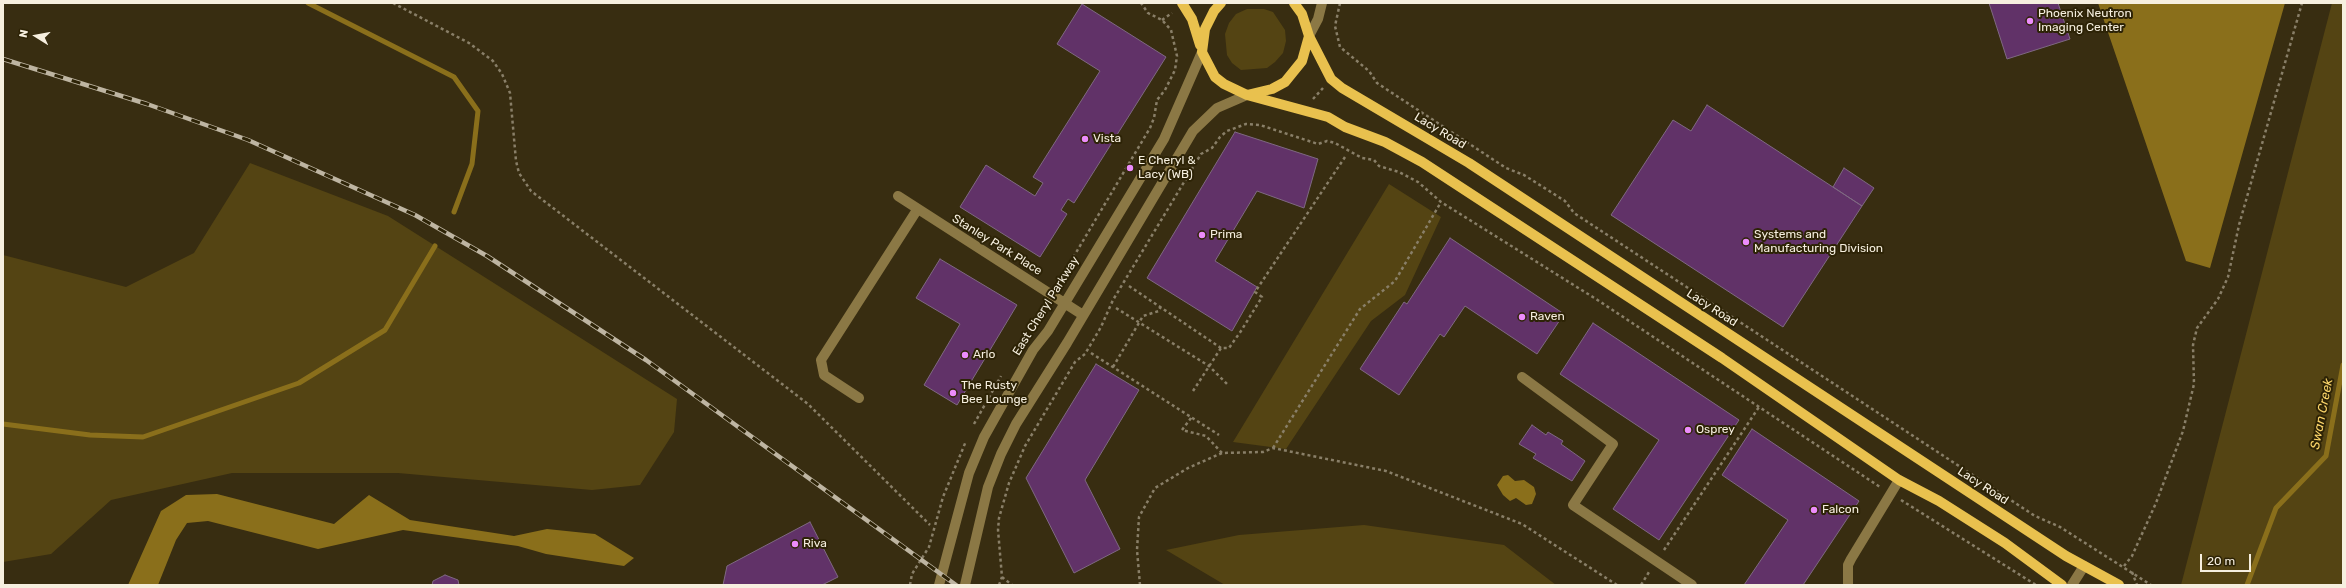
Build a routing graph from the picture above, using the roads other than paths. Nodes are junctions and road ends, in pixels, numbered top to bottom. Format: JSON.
{"nodes":[{"id":1,"x":1182,"y":3,"type":"edge"},
{"id":2,"x":1221,"y":3,"type":"edge"},
{"id":3,"x":1294,"y":3,"type":"edge"},
{"id":4,"x":1322,"y":3,"type":"edge"},
{"id":5,"x":1309,"y":36,"type":"junction"},
{"id":6,"x":1202,"y":52,"type":"junction"},
{"id":7,"x":1247,"y":95,"type":"junction"},
{"id":8,"x":898,"y":196,"type":"dead end"},
{"id":9,"x":917,"y":210,"type":"junction"},
{"id":10,"x":1064,"y":303,"type":"junction"},
{"id":11,"x":1083,"y":315,"type":"junction"},
{"id":12,"x":1522,"y":377,"type":"dead end"},
{"id":13,"x":859,"y":398,"type":"dead end"},
{"id":14,"x":1899,"y":480,"type":"junction"},
{"id":15,"x":2084,"y":566,"type":"junction"},
{"id":16,"x":939,"y":585,"type":"edge"},
{"id":17,"x":965,"y":585,"type":"edge"},
{"id":18,"x":1692,"y":585,"type":"edge"},
{"id":19,"x":1848,"y":585,"type":"edge"},
{"id":20,"x":2062,"y":585,"type":"edge"},
{"id":21,"x":2072,"y":585,"type":"edge"},
{"id":22,"x":2119,"y":585,"type":"edge"}],
"edges":[{"from":1,"to":6,"type":"main road"},
{"from":2,"to":6,"type":"main road"},
{"from":3,"to":5,"type":"main road","name":"Lacy Road"},
{"from":4,"to":5,"type":"street"},
{"from":5,"to":7,"type":"main road"},
{"from":5,"to":15,"type":"main road","name":"Lacy Road"},
{"from":6,"to":7,"type":"main road"},
{"from":6,"to":10,"type":"street","name":"East Cheryl Parkway"},
{"from":7,"to":11,"type":"street"},
{"from":7,"to":14,"type":"main road"},
{"from":8,"to":9,"type":"street","name":"Stanley Park Place"},
{"from":9,"to":10,"type":"street","name":"Stanley Park Place"},
{"from":9,"to":13,"type":"street"},
{"from":10,"to":11,"type":"street","name":"Stanley Park Place"},
{"from":10,"to":16,"type":"street","name":"East Cheryl Parkway"},
{"from":11,"to":17,"type":"street"},
{"from":12,"to":18,"type":"street"},
{"from":14,"to":19,"type":"street"},
{"from":14,"to":20,"type":"main road"},
{"from":15,"to":21,"type":"street"},
{"from":15,"to":22,"type":"main road","name":"Lacy Road"}]}
